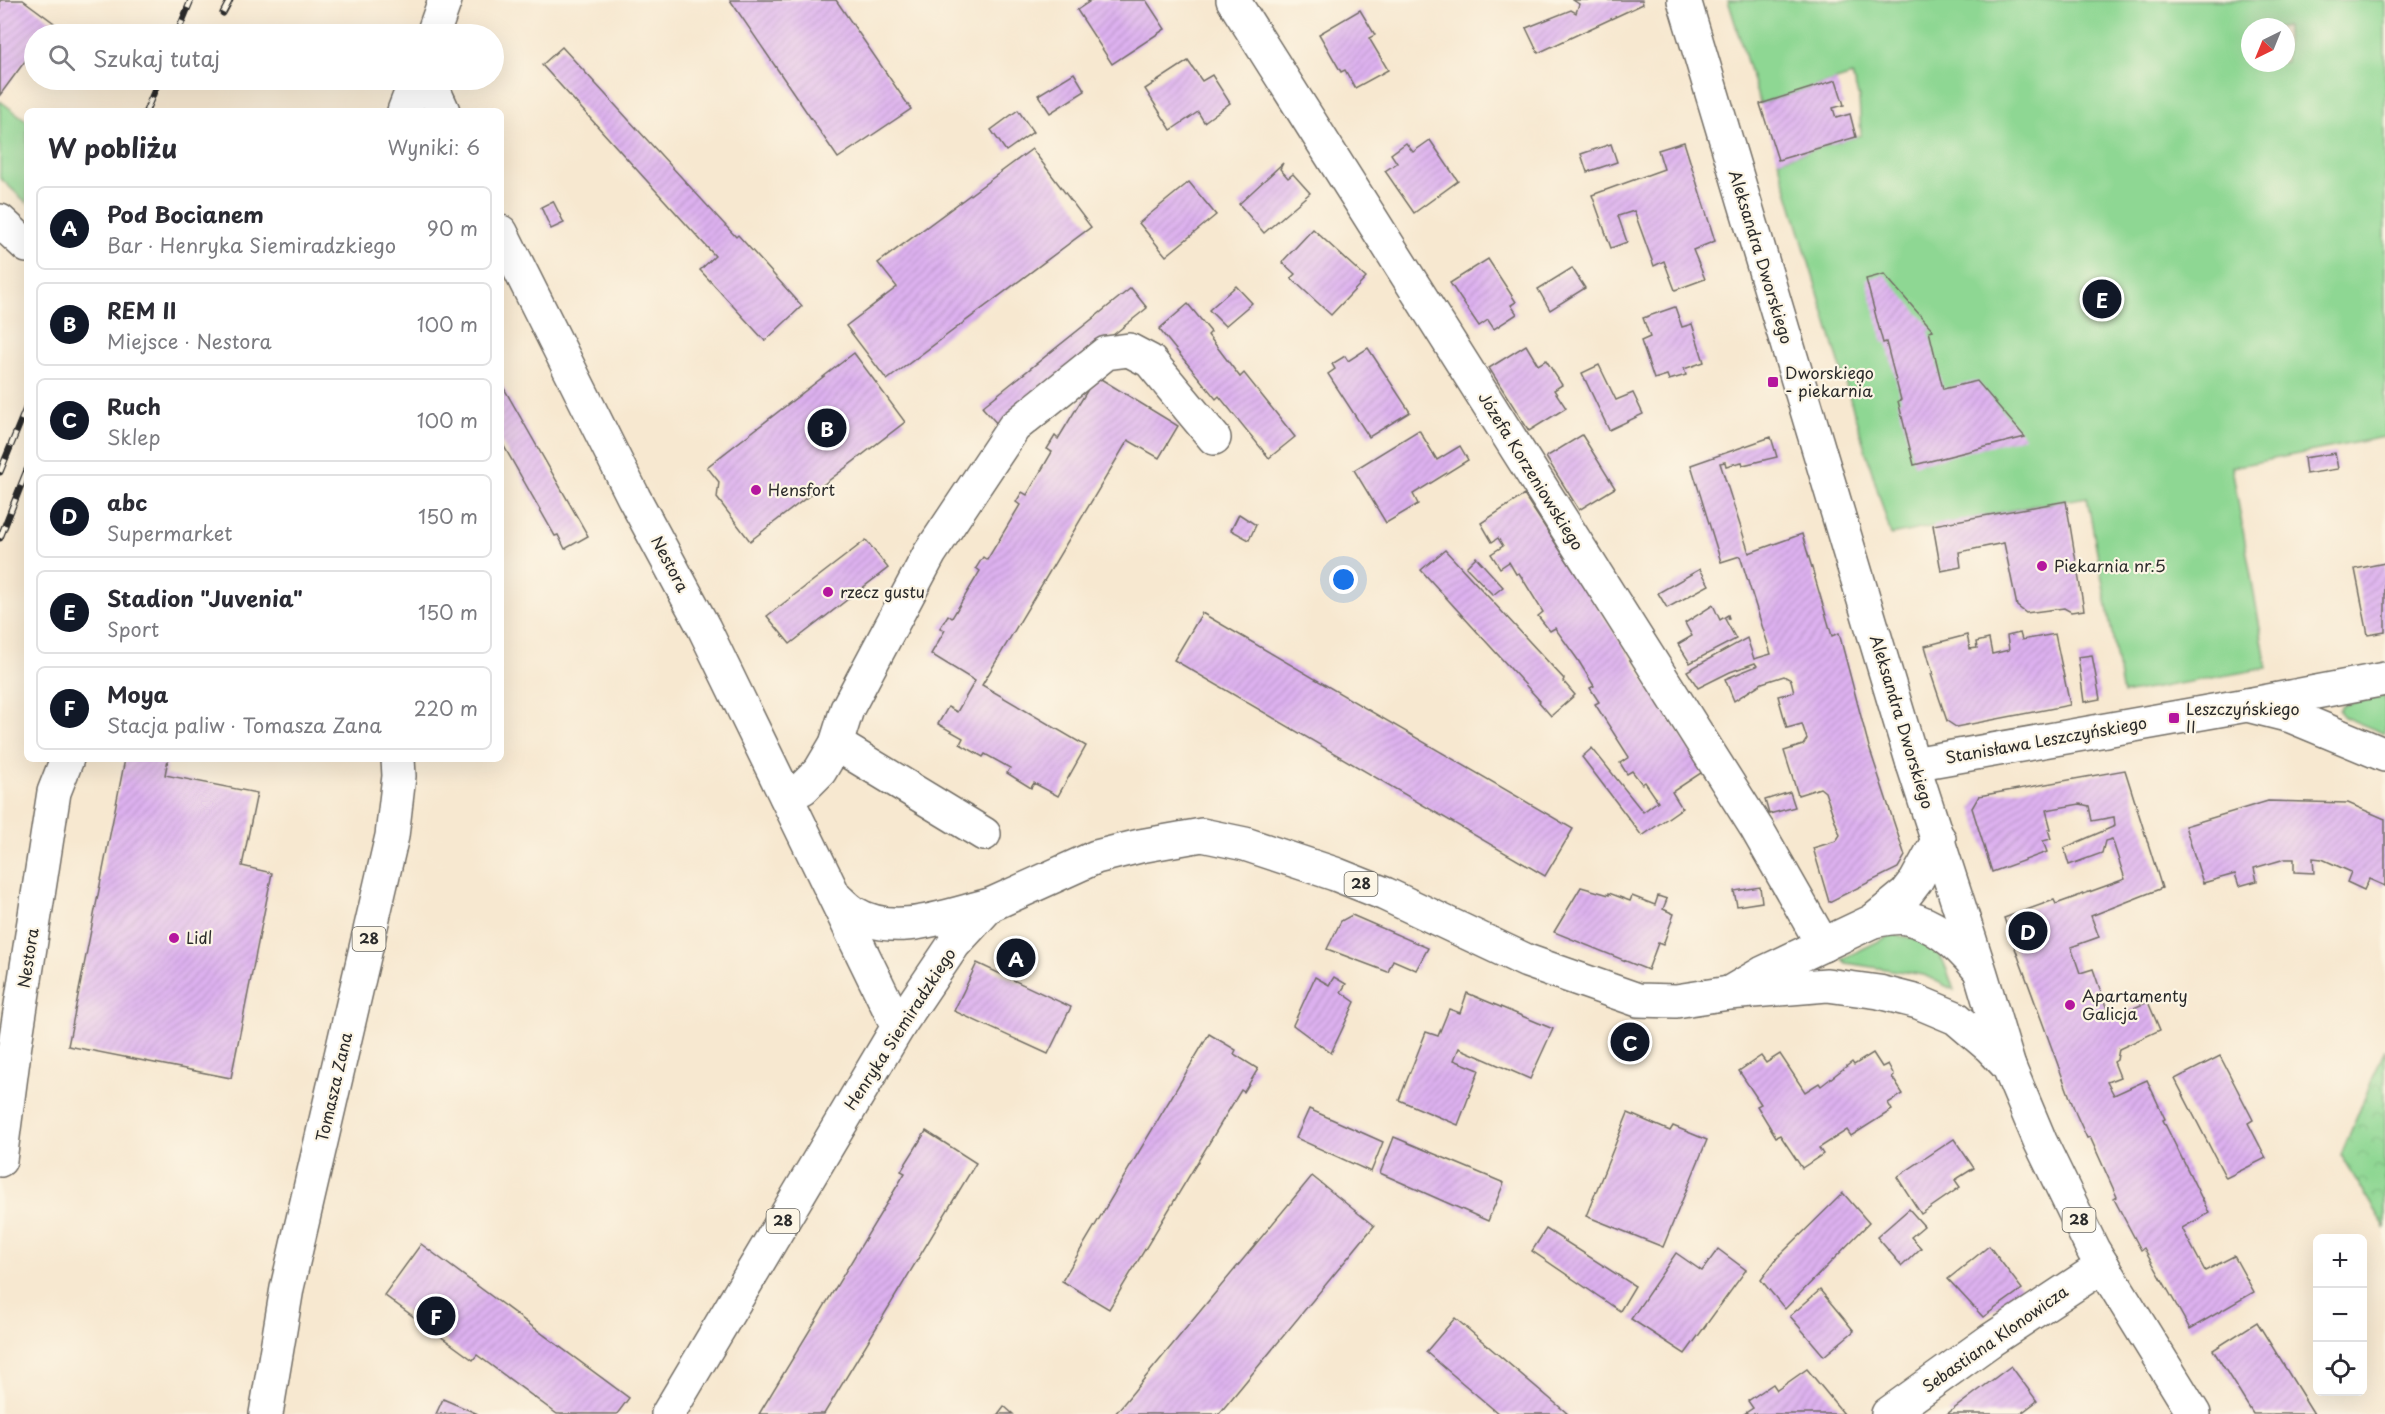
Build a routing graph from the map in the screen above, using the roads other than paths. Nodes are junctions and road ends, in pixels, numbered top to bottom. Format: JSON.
{"nodes":[{"id":1,"x":445,"y":0,"type":"edge"},
{"id":2,"x":1233,"y":0,"type":"edge"},
{"id":3,"x":1684,"y":0,"type":"edge"},
{"id":4,"x":437,"y":24,"type":"edge"},
{"id":5,"x":412,"y":90,"type":"edge"},
{"id":6,"x":434,"y":90,"type":"edge"},
{"id":7,"x":405,"y":108,"type":"edge"},
{"id":8,"x":442,"y":108,"type":"edge"},
{"id":9,"x":0,"y":221,"type":"edge"},
{"id":10,"x":24,"y":243,"type":"edge"},
{"id":11,"x":505,"y":246,"type":"edge"},
{"id":12,"x":1214,"y":438,"type":"dead end"},
{"id":13,"x":2385,"y":679,"type":"edge"},
{"id":14,"x":2247,"y":705,"type":"junction"},
{"id":15,"x":836,"y":744,"type":"junction"},
{"id":16,"x":2385,"y":755,"type":"edge"},
{"id":17,"x":67,"y":762,"type":"edge"},
{"id":18,"x":398,"y":762,"type":"edge"},
{"id":19,"x":1913,"y":764,"type":"junction"},
{"id":20,"x":786,"y":796,"type":"junction"},
{"id":21,"x":984,"y":834,"type":"dead end"},
{"id":22,"x":1939,"y":839,"type":"junction"},
{"id":23,"x":836,"y":898,"type":"junction"},
{"id":24,"x":990,"y":905,"type":"junction"},
{"id":25,"x":1873,"y":921,"type":"junction"},
{"id":26,"x":1823,"y":945,"type":"junction"},
{"id":27,"x":1981,"y":974,"type":"junction"},
{"id":28,"x":1729,"y":993,"type":"junction"},
{"id":29,"x":898,"y":1027,"type":"junction"},
{"id":30,"x":2009,"y":1067,"type":"junction"},
{"id":31,"x":0,"y":1160,"type":"edge"},
{"id":32,"x":2103,"y":1266,"type":"junction"},
{"id":33,"x":266,"y":1414,"type":"edge"},
{"id":34,"x":668,"y":1414,"type":"edge"},
{"id":35,"x":1888,"y":1414,"type":"edge"},
{"id":36,"x":2194,"y":1414,"type":"edge"}],
"edges":[{"from":1,"to":4,"type":"street"},
{"from":2,"to":26,"type":"street","name":"Józefa Korzeniowskiego"},
{"from":3,"to":19,"type":"street","name":"Aleksandra Dworskiego"},
{"from":5,"to":7,"type":"street"},
{"from":6,"to":8,"type":"street"},
{"from":9,"to":10,"type":"street"},
{"from":11,"to":20,"type":"street","name":"Nestora"},
{"from":12,"to":15,"type":"street"},
{"from":13,"to":14,"type":"street"},
{"from":14,"to":16,"type":"street","name":"Stanisława Leszczyńskiego"},
{"from":14,"to":19,"type":"street","name":"Stanisława Leszczyńskiego"},
{"from":15,"to":20,"type":"street"},
{"from":15,"to":21,"type":"street"},
{"from":17,"to":31,"type":"street","name":"Nestora"},
{"from":18,"to":33,"type":"street","name":"Tomasza Zana","number":"28"},
{"from":19,"to":22,"type":"street","name":"Aleksandra Dworskiego"},
{"from":20,"to":23,"type":"street","name":"Nestora"},
{"from":22,"to":25,"type":"street"},
{"from":22,"to":27,"type":"street","name":"Aleksandra Dworskiego"},
{"from":23,"to":24,"type":"street","name":"Nestora"},
{"from":23,"to":29,"type":"street","name":"Nestora"},
{"from":24,"to":28,"type":"street","name":"Henryka Siemiradzkiego","number":"28"},
{"from":24,"to":29,"type":"street","name":"Henryka Siemiradzkiego","number":"28"},
{"from":25,"to":26,"type":"street"},
{"from":25,"to":27,"type":"street"},
{"from":26,"to":28,"type":"street"},
{"from":27,"to":30,"type":"street","name":"Aleksandra Dworskiego"},
{"from":28,"to":30,"type":"street","name":"Henryka Siemiradzkiego","number":"28"},
{"from":29,"to":34,"type":"street","name":"Henryka Siemiradzkiego","number":"28"},
{"from":30,"to":32,"type":"street","name":"Aleksandra Dworskiego","number":"28"},
{"from":32,"to":35,"type":"street","name":"Sebastiana Klonowicza"},
{"from":32,"to":36,"type":"street","name":"Aleksandra Dworskiego","number":"28"}]}
